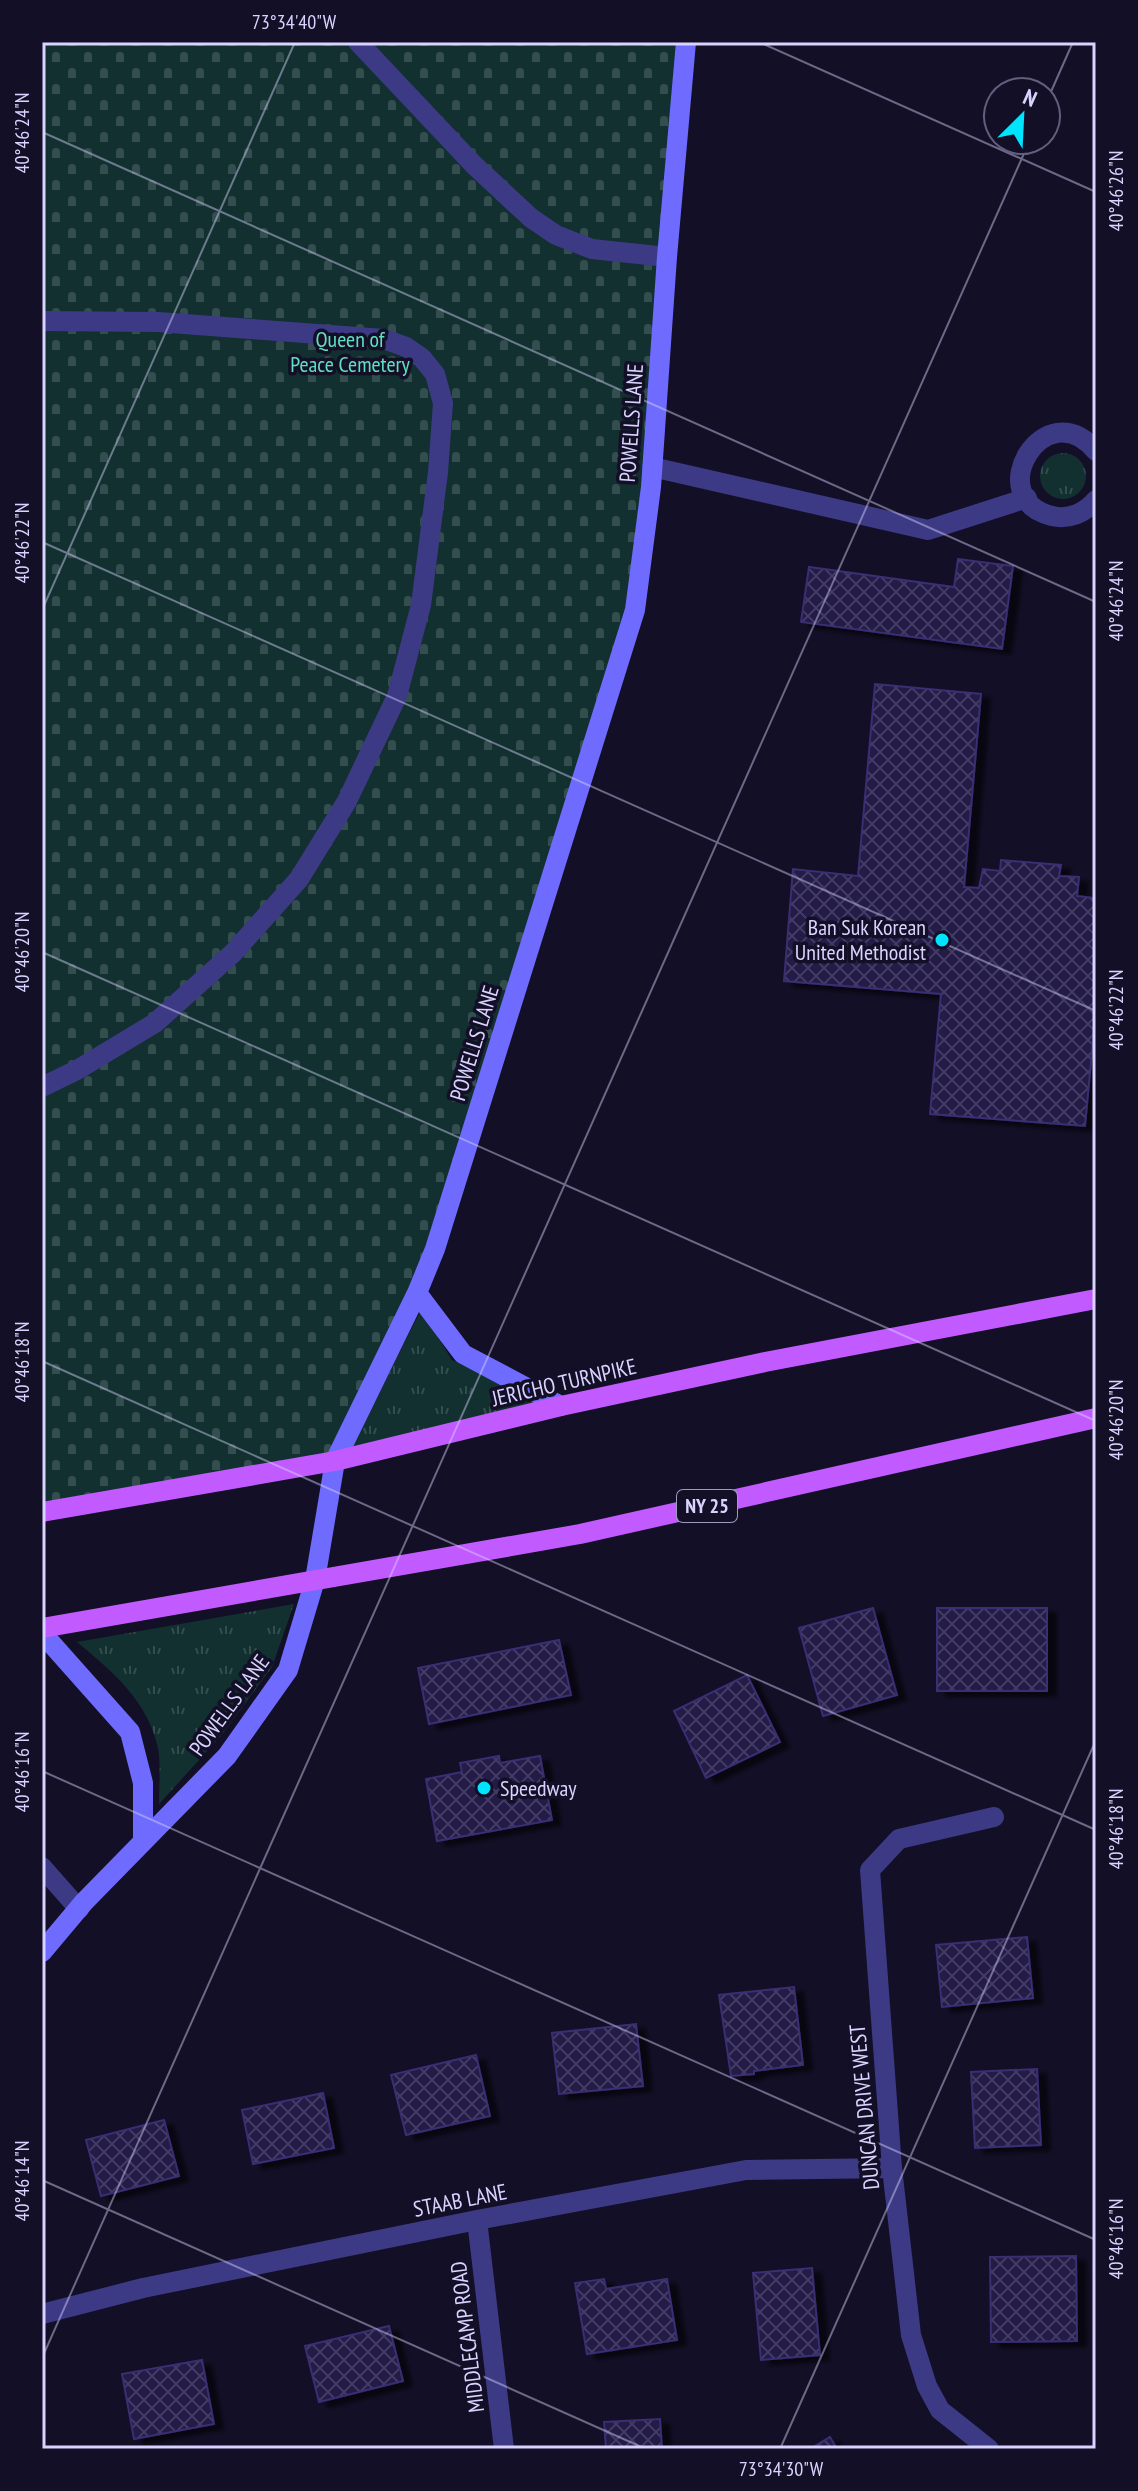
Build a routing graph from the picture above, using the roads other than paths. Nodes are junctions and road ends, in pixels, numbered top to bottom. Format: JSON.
{"nodes":[{"id":1,"x":358,"y":42,"type":"edge"},
{"id":2,"x":686,"y":42,"type":"edge"},
{"id":3,"x":667,"y":257,"type":"junction"},
{"id":4,"x":42,"y":321,"type":"edge"},
{"id":5,"x":1096,"y":451,"type":"edge"},
{"id":6,"x":652,"y":467,"type":"junction"},
{"id":7,"x":1027,"y":498,"type":"junction"},
{"id":8,"x":1096,"y":500,"type":"edge"},
{"id":9,"x":42,"y":1087,"type":"edge"},
{"id":10,"x":417,"y":1293,"type":"junction"},
{"id":11,"x":1096,"y":1299,"type":"edge"},
{"id":12,"x":561,"y":1406,"type":"junction"},
{"id":13,"x":1096,"y":1418,"type":"edge"},
{"id":14,"x":335,"y":1461,"type":"junction"},
{"id":15,"x":42,"y":1512,"type":"edge"},
{"id":16,"x":315,"y":1580,"type":"junction"},
{"id":17,"x":42,"y":1630,"type":"edge"},
{"id":18,"x":994,"y":1817,"type":"dead end"},
{"id":19,"x":143,"y":1841,"type":"junction"},
{"id":20,"x":42,"y":1867,"type":"edge"},
{"id":21,"x":79,"y":1909,"type":"junction"},
{"id":22,"x":42,"y":1952,"type":"edge"},
{"id":23,"x":892,"y":2168,"type":"junction"},
{"id":24,"x":477,"y":2220,"type":"junction"},
{"id":25,"x":42,"y":2314,"type":"edge"},
{"id":26,"x":504,"y":2449,"type":"edge"},
{"id":27,"x":989,"y":2449,"type":"edge"}],
"edges":[{"from":1,"to":3,"type":"street"},
{"from":2,"to":3,"type":"street","name":"POWELLS LANE"},
{"from":3,"to":6,"type":"street","name":"POWELLS LANE"},
{"from":4,"to":9,"type":"street"},
{"from":5,"to":7,"type":"street"},
{"from":6,"to":7,"type":"street"},
{"from":6,"to":10,"type":"street","name":"POWELLS LANE"},
{"from":7,"to":8,"type":"street"},
{"from":10,"to":12,"type":"street"},
{"from":10,"to":14,"type":"street","name":"POWELLS LANE"},
{"from":11,"to":12,"type":"main road","name":"JERICHO TURNPIKE"},
{"from":12,"to":14,"type":"main road","name":"JERICHO TURNPIKE"},
{"from":13,"to":16,"type":"main road","number":"NY 25"},
{"from":14,"to":15,"type":"main road","name":"JERICHO TURNPIKE"},
{"from":14,"to":16,"type":"street","name":"POWELLS LANE"},
{"from":16,"to":17,"type":"main road","number":"NY 25"},
{"from":16,"to":19,"type":"street","name":"POWELLS LANE"},
{"from":17,"to":19,"type":"street"},
{"from":18,"to":23,"type":"street","name":"DUNCAN DRIVE WEST"},
{"from":19,"to":21,"type":"street","name":"POWELLS LANE"},
{"from":20,"to":21,"type":"street"},
{"from":21,"to":22,"type":"street","name":"POWELLS LANE"},
{"from":23,"to":24,"type":"street","name":"STAAB LANE"},
{"from":23,"to":27,"type":"street","name":"DUNCAN DRIVE WEST"},
{"from":24,"to":25,"type":"street","name":"STAAB LANE"},
{"from":24,"to":26,"type":"street","name":"MIDDLECAMP ROAD"}]}
